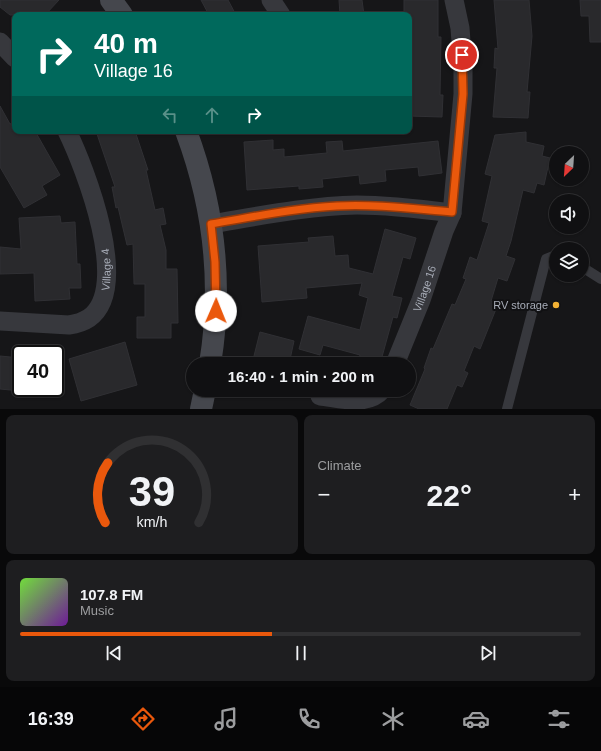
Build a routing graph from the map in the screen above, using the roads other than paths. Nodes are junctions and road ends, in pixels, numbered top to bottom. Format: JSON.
{"nodes":[{"id":1,"x":111,"y":0,"type":"edge"},
{"id":2,"x":271,"y":0,"type":"edge"},
{"id":3,"x":454,"y":0,"type":"edge"},
{"id":4,"x":120,"y":12,"type":"edge"},
{"id":5,"x":279,"y":12,"type":"edge"},
{"id":6,"x":0,"y":42,"type":"edge"},
{"id":7,"x":12,"y":55,"type":"edge"},
{"id":8,"x":68,"y":134,"type":"edge"},
{"id":9,"x":187,"y":134,"type":"edge"},
{"id":10,"x":452,"y":212,"type":"junction"},
{"id":11,"x":211,"y":224,"type":"junction"},
{"id":12,"x":549,"y":258,"type":"edge"},
{"id":13,"x":589,"y":271,"type":"edge"},
{"id":14,"x":601,"y":279,"type":"edge"},
{"id":15,"x":0,"y":321,"type":"edge"},
{"id":16,"x":211,"y":357,"type":"edge"},
{"id":17,"x":398,"y":357,"type":"edge"},
{"id":18,"x":204,"y":397,"type":"edge"},
{"id":19,"x":330,"y":397,"type":"edge"},
{"id":20,"x":372,"y":397,"type":"edge"},
{"id":21,"x":201,"y":409,"type":"edge"},
{"id":22,"x":506,"y":409,"type":"edge"}],
"edges":[{"from":1,"to":4,"type":"street"},
{"from":2,"to":5,"type":"street"},
{"from":3,"to":10,"type":"street","name":"Village 16"},
{"from":6,"to":7,"type":"street"},
{"from":8,"to":15,"type":"street","name":"Village 4"},
{"from":9,"to":11,"type":"street"},
{"from":10,"to":11,"type":"street"},
{"from":10,"to":17,"type":"street","name":"Village 16"},
{"from":11,"to":16,"type":"street"},
{"from":12,"to":22,"type":"lane"},
{"from":13,"to":14,"type":"lane"},
{"from":18,"to":21,"type":"street"},
{"from":19,"to":20,"type":"street"}]}
